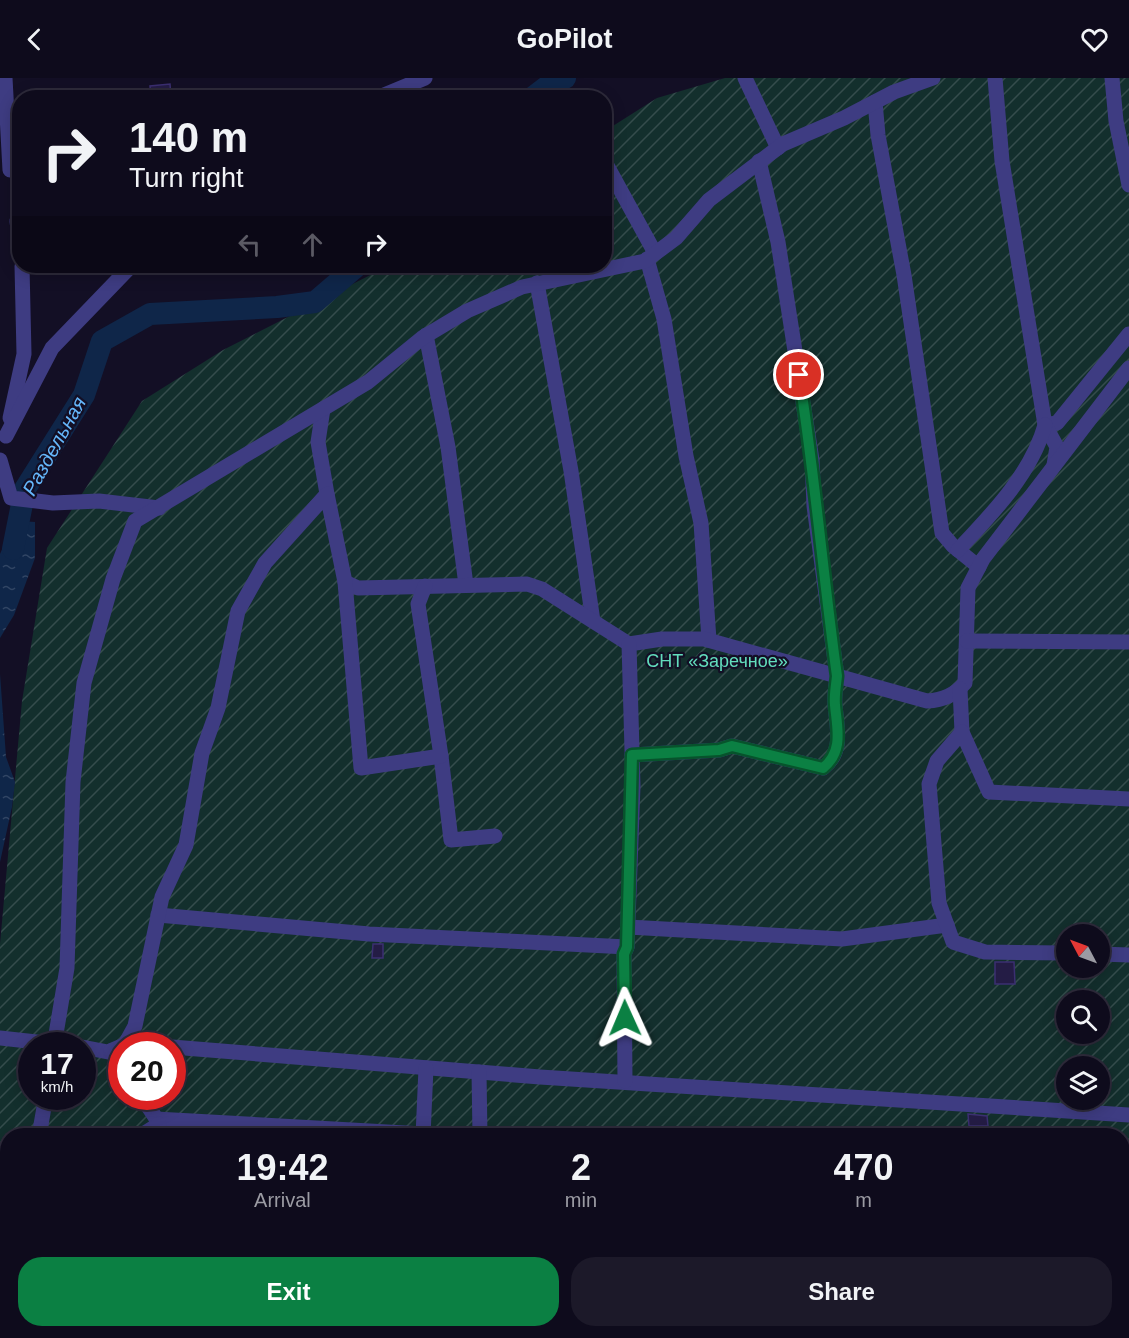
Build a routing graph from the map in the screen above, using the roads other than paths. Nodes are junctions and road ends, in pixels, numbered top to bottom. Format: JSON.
{"nodes":[{"id":1,"x":5,"y":78,"type":"edge"},
{"id":2,"x":425,"y":78,"type":"edge"},
{"id":3,"x":746,"y":78,"type":"edge"},
{"id":4,"x":933,"y":78,"type":"edge"},
{"id":5,"x":995,"y":78,"type":"edge"},
{"id":6,"x":1112,"y":78,"type":"edge"},
{"id":7,"x":396,"y":90,"type":"edge"},
{"id":8,"x":875,"y":102,"type":"junction"},
{"id":9,"x":778,"y":148,"type":"junction"},
{"id":10,"x":759,"y":161,"type":"junction"},
{"id":11,"x":10,"y":170,"type":"edge"},
{"id":12,"x":612,"y":176,"type":"edge"},
{"id":13,"x":1129,"y":185,"type":"edge"},
{"id":14,"x":651,"y":256,"type":"junction"},
{"id":15,"x":612,"y":266,"type":"edge"},
{"id":16,"x":22,"y":273,"type":"edge"},
{"id":17,"x":124,"y":273,"type":"edge"},
{"id":18,"x":582,"y":273,"type":"edge"},
{"id":19,"x":537,"y":284,"type":"junction"},
{"id":20,"x":1129,"y":334,"type":"edge"},
{"id":21,"x":426,"y":335,"type":"junction"},
{"id":22,"x":1129,"y":368,"type":"edge"},
{"id":23,"x":7,"y":399,"type":"edge"},
{"id":24,"x":323,"y":409,"type":"junction"},
{"id":25,"x":1045,"y":425,"type":"junction"},
{"id":26,"x":3,"y":431,"type":"edge"},
{"id":27,"x":0,"y":458,"type":"edge"},
{"id":28,"x":1053,"y":468,"type":"junction"},
{"id":29,"x":327,"y":494,"type":"junction"},
{"id":30,"x":159,"y":507,"type":"junction"},
{"id":31,"x":958,"y":550,"type":"junction"},
{"id":32,"x":979,"y":567,"type":"junction"},
{"id":33,"x":345,"y":582,"type":"junction"},
{"id":34,"x":466,"y":585,"type":"junction"},
{"id":35,"x":425,"y":586,"type":"junction"},
{"id":36,"x":593,"y":621,"type":"junction"},
{"id":37,"x":709,"y":640,"type":"junction"},
{"id":38,"x":967,"y":641,"type":"junction"},
{"id":39,"x":1129,"y":642,"type":"edge"},
{"id":40,"x":629,"y":644,"type":"junction"},
{"id":41,"x":837,"y":676,"type":"junction"},
{"id":42,"x":960,"y":689,"type":"junction"},
{"id":43,"x":962,"y":732,"type":"junction"},
{"id":44,"x":632,"y":755,"type":"junction"},
{"id":45,"x":441,"y":756,"type":"junction"},
{"id":46,"x":1129,"y":799,"type":"edge"},
{"id":47,"x":495,"y":836,"type":"dead end"},
{"id":48,"x":158,"y":915,"type":"junction"},
{"id":49,"x":947,"y":925,"type":"junction"},
{"id":50,"x":628,"y":927,"type":"junction"},
{"id":51,"x":627,"y":947,"type":"junction"},
{"id":52,"x":1056,"y":953,"type":"edge"},
{"id":53,"x":1110,"y":954,"type":"edge"},
{"id":54,"x":1129,"y":955,"type":"edge"},
{"id":55,"x":57,"y":1032,"type":"edge"},
{"id":56,"x":131,"y":1032,"type":"edge"},
{"id":57,"x":0,"y":1038,"type":"edge"},
{"id":58,"x":18,"y":1040,"type":"edge"},
{"id":59,"x":186,"y":1048,"type":"edge"},
{"id":60,"x":426,"y":1068,"type":"junction"},
{"id":61,"x":479,"y":1072,"type":"junction"},
{"id":62,"x":626,"y":1081,"type":"junction"},
{"id":63,"x":44,"y":1110,"type":"edge"},
{"id":64,"x":150,"y":1110,"type":"edge"},
{"id":65,"x":1129,"y":1115,"type":"edge"},
{"id":66,"x":161,"y":1126,"type":"edge"},
{"id":67,"x":40,"y":1128,"type":"edge"},
{"id":68,"x":219,"y":1128,"type":"edge"},
{"id":69,"x":423,"y":1128,"type":"edge"},
{"id":70,"x":480,"y":1128,"type":"edge"}],
"edges":[{"from":1,"to":11,"type":"street"},
{"from":2,"to":7,"type":"street"},
{"from":3,"to":9,"type":"street"},
{"from":4,"to":8,"type":"street"},
{"from":5,"to":25,"type":"street"},
{"from":6,"to":13,"type":"street"},
{"from":8,"to":9,"type":"street"},
{"from":8,"to":31,"type":"street"},
{"from":9,"to":10,"type":"street"},
{"from":10,"to":14,"type":"street"},
{"from":10,"to":41,"type":"street"},
{"from":12,"to":14,"type":"street"},
{"from":14,"to":15,"type":"street"},
{"from":14,"to":37,"type":"street"},
{"from":16,"to":23,"type":"street"},
{"from":17,"to":26,"type":"street"},
{"from":18,"to":19,"type":"street"},
{"from":19,"to":21,"type":"street"},
{"from":19,"to":36,"type":"street"},
{"from":20,"to":25,"type":"street"},
{"from":21,"to":24,"type":"street"},
{"from":21,"to":34,"type":"street"},
{"from":22,"to":28,"type":"street"},
{"from":23,"to":26,"type":"street"},
{"from":24,"to":29,"type":"street"},
{"from":24,"to":30,"type":"street"},
{"from":25,"to":28,"type":"street"},
{"from":25,"to":31,"type":"street"},
{"from":26,"to":27,"type":"street"},
{"from":27,"to":30,"type":"street"},
{"from":28,"to":32,"type":"street"},
{"from":29,"to":33,"type":"street"},
{"from":29,"to":48,"type":"street"},
{"from":30,"to":55,"type":"street"},
{"from":31,"to":32,"type":"street"},
{"from":32,"to":38,"type":"street"},
{"from":33,"to":35,"type":"street"},
{"from":33,"to":45,"type":"street"},
{"from":34,"to":35,"type":"street"},
{"from":34,"to":36,"type":"street"},
{"from":35,"to":45,"type":"street"},
{"from":36,"to":40,"type":"street"},
{"from":37,"to":40,"type":"street"},
{"from":37,"to":41,"type":"street"},
{"from":38,"to":39,"type":"street"},
{"from":38,"to":42,"type":"street"},
{"from":40,"to":44,"type":"street"},
{"from":41,"to":42,"type":"street"},
{"from":41,"to":44,"type":"street"},
{"from":42,"to":43,"type":"street"},
{"from":43,"to":46,"type":"street"},
{"from":43,"to":49,"type":"street"},
{"from":44,"to":50,"type":"street"},
{"from":45,"to":47,"type":"street"},
{"from":48,"to":51,"type":"street"},
{"from":48,"to":56,"type":"street"},
{"from":49,"to":50,"type":"street"},
{"from":49,"to":52,"type":"street"},
{"from":50,"to":51,"type":"street"},
{"from":51,"to":62,"type":"street"},
{"from":53,"to":54,"type":"street"},
{"from":57,"to":58,"type":"street"},
{"from":59,"to":60,"type":"street"},
{"from":60,"to":61,"type":"street"},
{"from":60,"to":69,"type":"street"},
{"from":61,"to":62,"type":"street"},
{"from":61,"to":70,"type":"street"},
{"from":62,"to":65,"type":"street"},
{"from":63,"to":67,"type":"street"},
{"from":64,"to":66,"type":"street"},
{"from":66,"to":68,"type":"street"}]}
